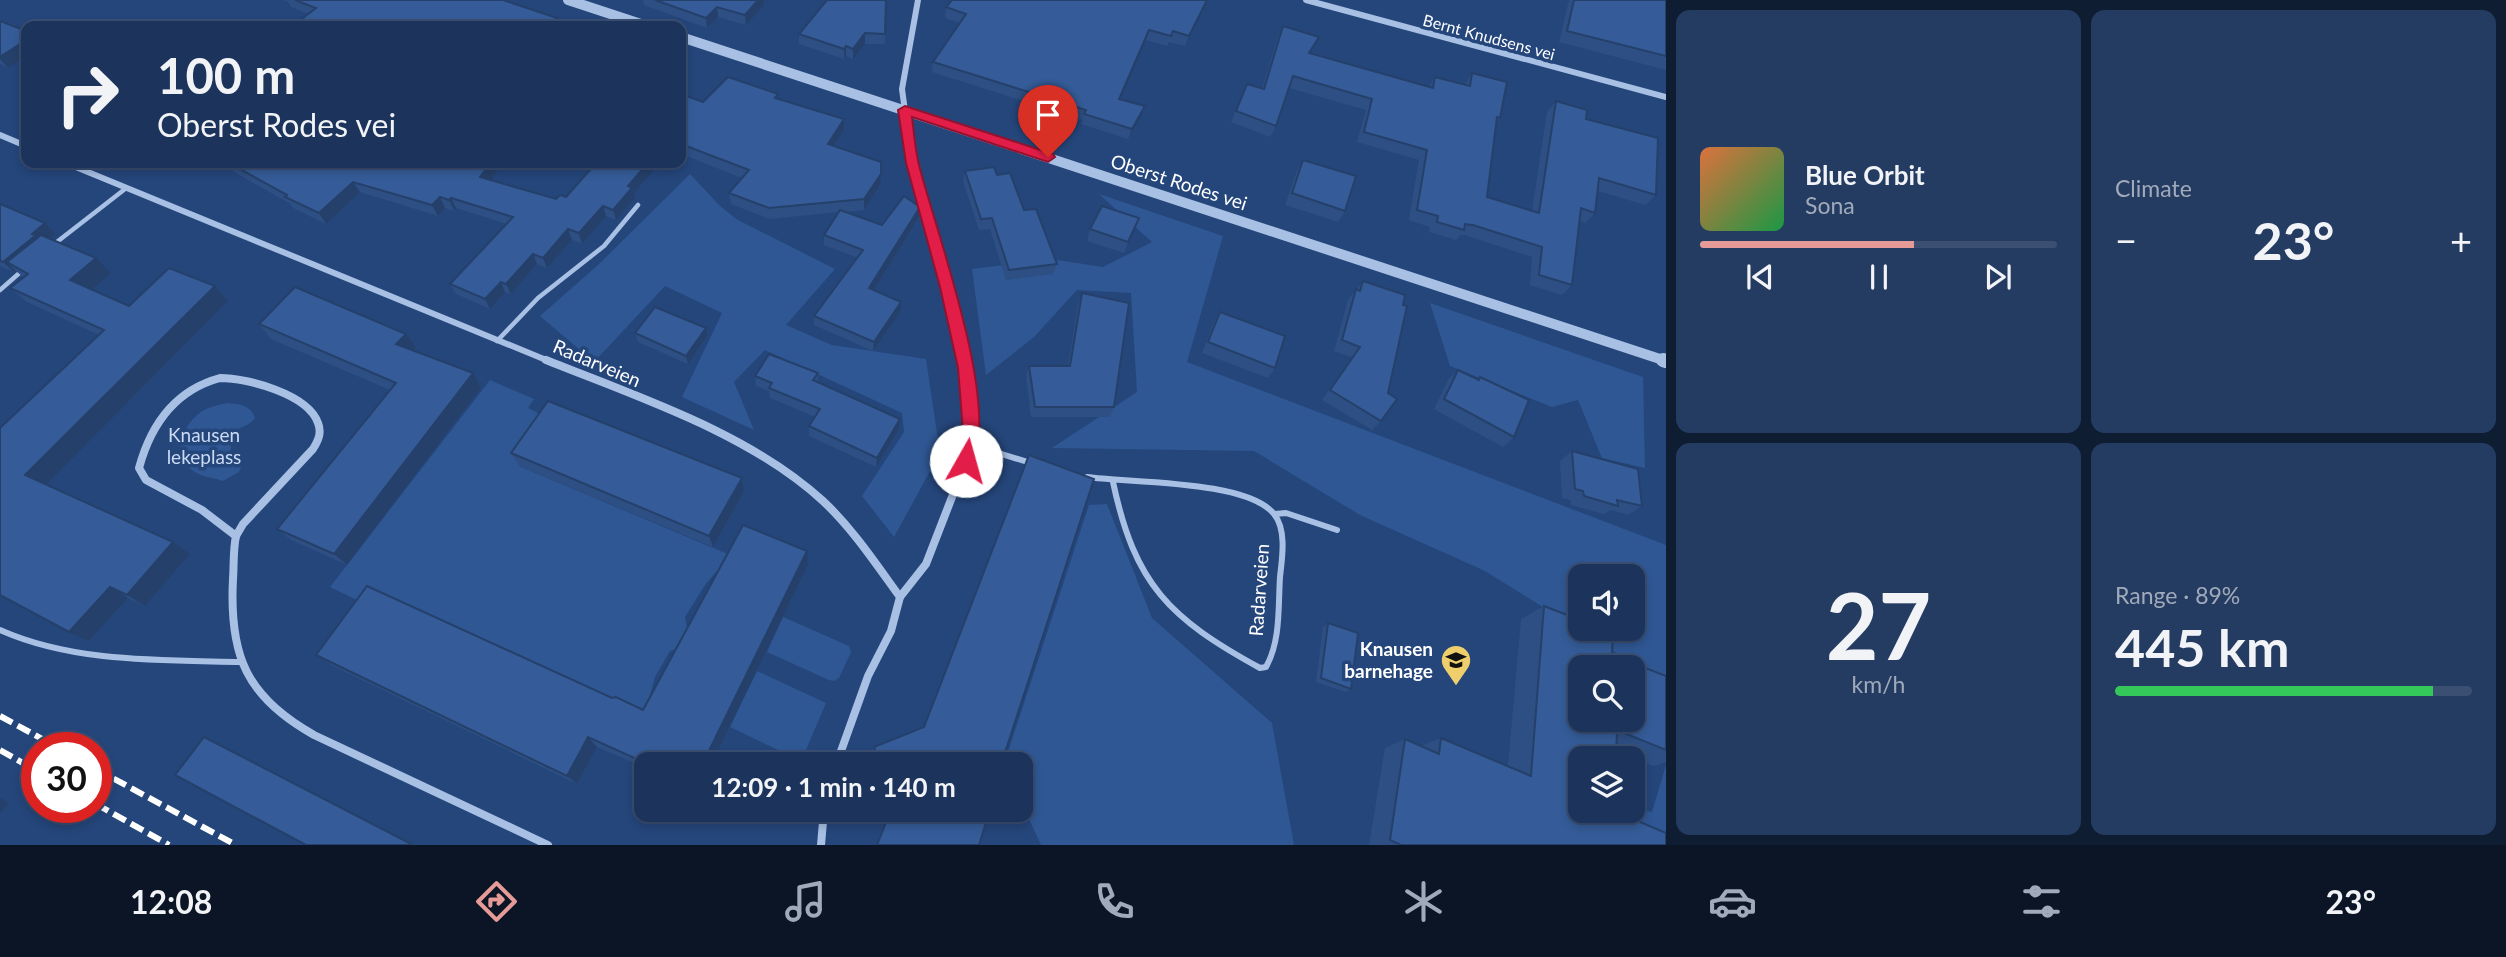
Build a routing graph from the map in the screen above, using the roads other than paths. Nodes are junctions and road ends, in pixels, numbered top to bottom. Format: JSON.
{"nodes":[{"id":1,"x":568,"y":0,"type":"edge"},
{"id":2,"x":918,"y":0,"type":"edge"},
{"id":3,"x":1307,"y":0,"type":"edge"},
{"id":4,"x":632,"y":21,"type":"edge"},
{"id":5,"x":686,"y":39,"type":"edge"},
{"id":6,"x":1666,"y":97,"type":"edge"},
{"id":7,"x":905,"y":110,"type":"junction"},
{"id":8,"x":0,"y":135,"type":"edge"},
{"id":9,"x":21,"y":144,"type":"edge"},
{"id":10,"x":77,"y":168,"type":"edge"},
{"id":11,"x":125,"y":189,"type":"junction"},
{"id":12,"x":638,"y":205,"type":"dead end"},
{"id":13,"x":46,"y":251,"type":"edge"},
{"id":14,"x":27,"y":267,"type":"edge"},
{"id":15,"x":0,"y":290,"type":"edge"},
{"id":16,"x":497,"y":341,"type":"junction"},
{"id":17,"x":1666,"y":361,"type":"edge"},
{"id":18,"x":969,"y":444,"type":"junction"},
{"id":19,"x":1045,"y":467,"type":"edge"},
{"id":20,"x":1086,"y":477,"type":"edge"},
{"id":21,"x":1113,"y":482,"type":"junction"},
{"id":22,"x":1275,"y":514,"type":"junction"},
{"id":23,"x":1337,"y":530,"type":"dead end"},
{"id":24,"x":236,"y":536,"type":"junction"},
{"id":25,"x":900,"y":597,"type":"junction"},
{"id":26,"x":0,"y":630,"type":"edge"},
{"id":27,"x":241,"y":662,"type":"junction"},
{"id":28,"x":841,"y":752,"type":"edge"},
{"id":29,"x":823,"y":822,"type":"edge"},
{"id":30,"x":548,"y":845,"type":"edge"},
{"id":31,"x":821,"y":845,"type":"edge"}],
"edges":[{"from":1,"to":4,"type":"street"},
{"from":2,"to":7,"type":"street"},
{"from":3,"to":6,"type":"street","name":"Bernt Knudsens vei"},
{"from":5,"to":7,"type":"street","name":"Oberst Rodes vei"},
{"from":7,"to":17,"type":"street","name":"Oberst Rodes vei"},
{"from":7,"to":18,"type":"street"},
{"from":8,"to":9,"type":"street"},
{"from":10,"to":11,"type":"street","name":"Radarveien"},
{"from":11,"to":13,"type":"lane"},
{"from":11,"to":16,"type":"street","name":"Radarveien"},
{"from":12,"to":16,"type":"lane"},
{"from":14,"to":15,"type":"lane"},
{"from":16,"to":25,"type":"street","name":"Radarveien"},
{"from":18,"to":19,"type":"lane"},
{"from":18,"to":25,"type":"street"},
{"from":20,"to":21,"type":"lane"},
{"from":21,"to":22,"type":"lane"},
{"from":21,"to":22,"type":"lane","name":"Radarveien"},
{"from":22,"to":23,"type":"lane"},
{"from":24,"to":24,"type":"street"},
{"from":24,"to":27,"type":"street"},
{"from":25,"to":28,"type":"street"},
{"from":26,"to":27,"type":"lane"},
{"from":27,"to":30,"type":"street"},
{"from":29,"to":31,"type":"street"}]}
